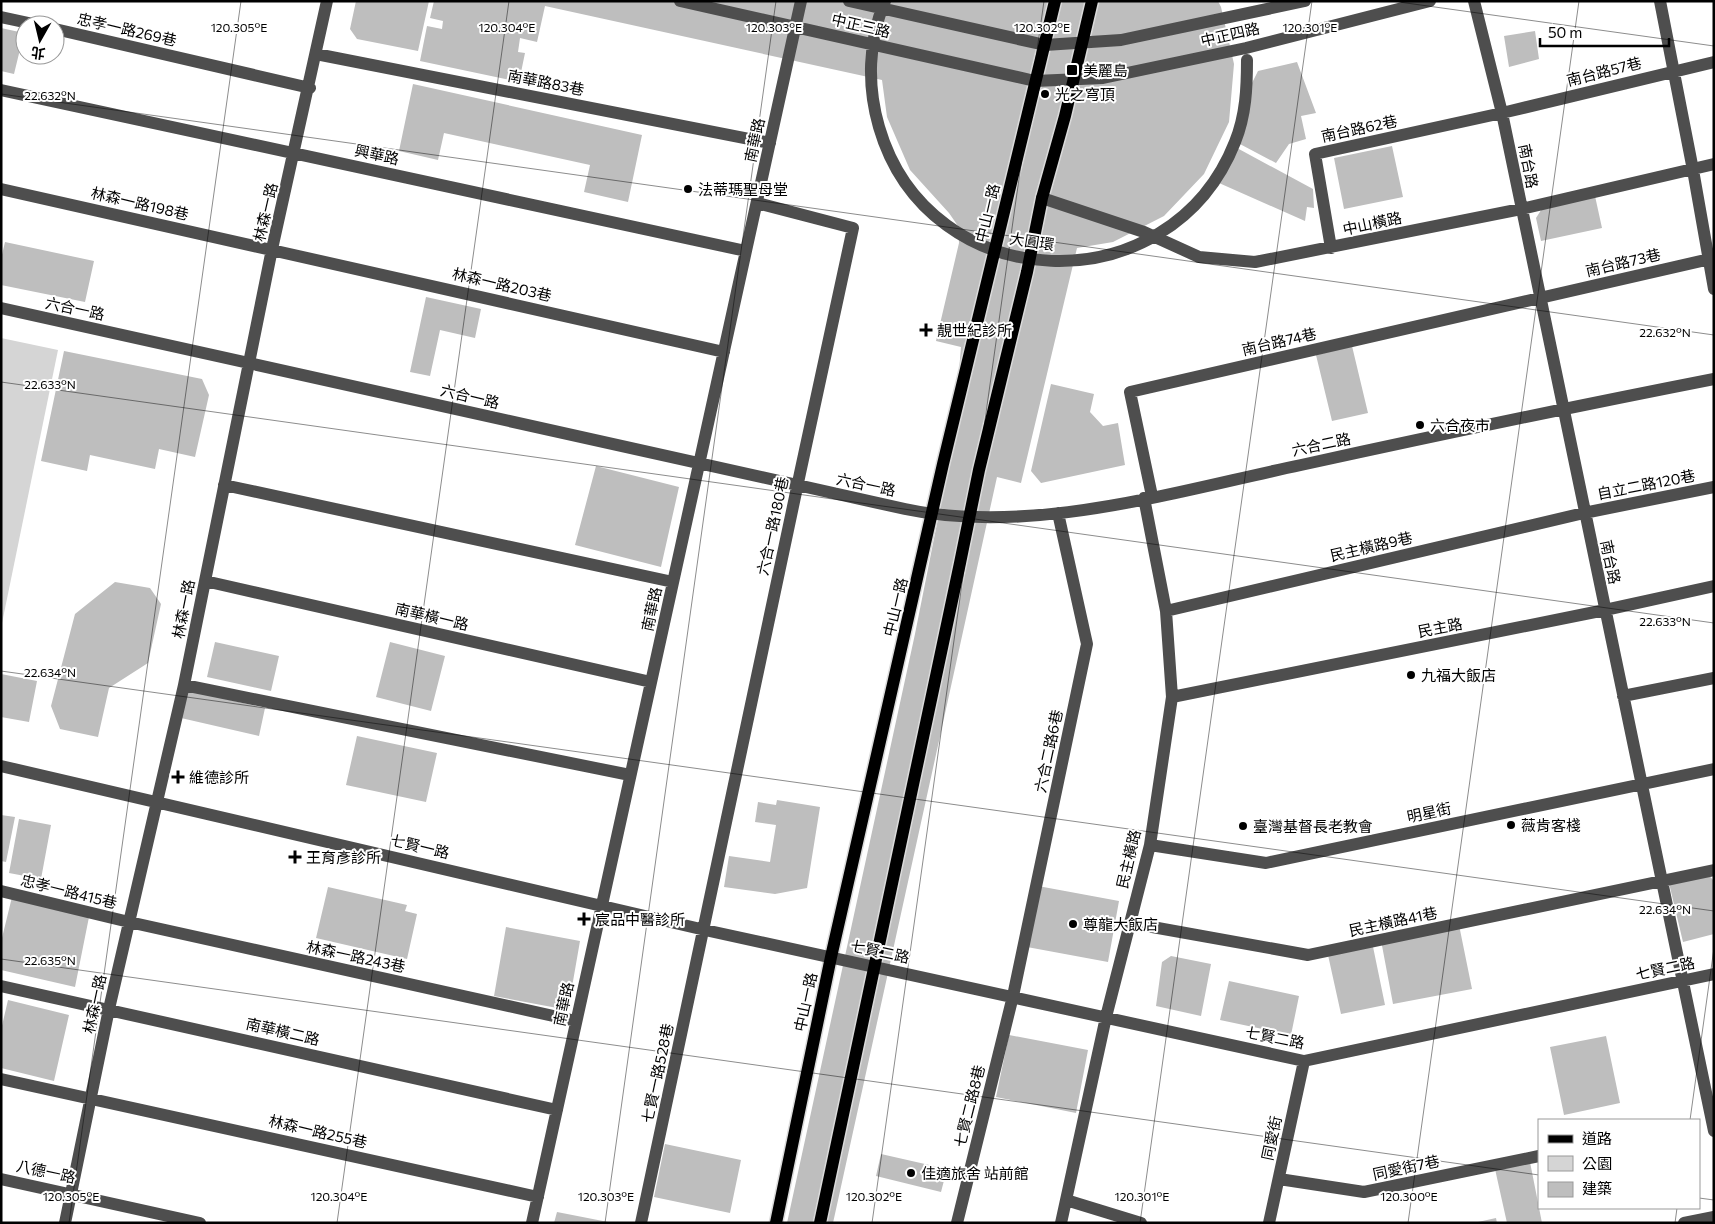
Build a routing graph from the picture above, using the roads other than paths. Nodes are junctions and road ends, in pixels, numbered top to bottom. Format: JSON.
{"nodes":[{"id":1,"x":327,"y":1,"type":"edge"},
{"id":2,"x":680,"y":1,"type":"edge"},
{"id":3,"x":801,"y":1,"type":"edge"},
{"id":4,"x":849,"y":1,"type":"edge"},
{"id":5,"x":1055,"y":1,"type":"edge"},
{"id":6,"x":1092,"y":1,"type":"edge"},
{"id":7,"x":1305,"y":1,"type":"edge"},
{"id":8,"x":1430,"y":1,"type":"edge"},
{"id":9,"x":1474,"y":1,"type":"edge"},
{"id":10,"x":1660,"y":1,"type":"edge"},
{"id":11,"x":884,"y":5,"type":"edge"},
{"id":12,"x":1,"y":17,"type":"edge"},
{"id":13,"x":15,"y":20,"type":"edge"},
{"id":14,"x":796,"y":27,"type":"junction"},
{"id":15,"x":65,"y":31,"type":"edge"},
{"id":16,"x":1081,"y":43,"type":"junction"},
{"id":17,"x":872,"y":44,"type":"junction"},
{"id":18,"x":1045,"y":45,"type":"junction"},
{"id":19,"x":316,"y":54,"type":"junction"},
{"id":20,"x":1247,"y":60,"type":"dead end"},
{"id":21,"x":1714,"y":62,"type":"edge"},
{"id":22,"x":1674,"y":71,"type":"junction"},
{"id":23,"x":1073,"y":80,"type":"junction"},
{"id":24,"x":1035,"y":81,"type":"junction"},
{"id":25,"x":310,"y":88,"type":"junction"},
{"id":26,"x":1,"y":90,"type":"edge"},
{"id":27,"x":1502,"y":113,"type":"junction"},
{"id":28,"x":770,"y":143,"type":"junction"},
{"id":29,"x":295,"y":153,"type":"junction"},
{"id":30,"x":1714,"y":164,"type":"edge"},
{"id":31,"x":1693,"y":170,"type":"junction"},
{"id":32,"x":1,"y":189,"type":"edge"},
{"id":33,"x":1042,"y":198,"type":"junction"},
{"id":34,"x":757,"y":203,"type":"junction"},
{"id":35,"x":1521,"y":209,"type":"junction"},
{"id":36,"x":1153,"y":237,"type":"junction"},
{"id":37,"x":1331,"y":248,"type":"junction"},
{"id":38,"x":272,"y":249,"type":"junction"},
{"id":39,"x":746,"y":251,"type":"junction"},
{"id":40,"x":995,"y":252,"type":"junction"},
{"id":41,"x":1711,"y":259,"type":"edge"},
{"id":42,"x":1030,"y":260,"type":"junction"},
{"id":43,"x":1714,"y":289,"type":"edge"},
{"id":44,"x":1540,"y":297,"type":"junction"},
{"id":45,"x":1,"y":308,"type":"edge"},
{"id":46,"x":724,"y":352,"type":"junction"},
{"id":47,"x":250,"y":363,"type":"junction"},
{"id":48,"x":1714,"y":379,"type":"edge"},
{"id":49,"x":1563,"y":409,"type":"junction"},
{"id":50,"x":699,"y":463,"type":"junction"},
{"id":51,"x":224,"y":485,"type":"junction"},
{"id":52,"x":796,"y":485,"type":"junction"},
{"id":53,"x":1714,"y":487,"type":"edge"},
{"id":54,"x":1148,"y":497,"type":"junction"},
{"id":55,"x":1058,"y":513,"type":"junction"},
{"id":56,"x":1584,"y":513,"type":"junction"},
{"id":57,"x":933,"y":515,"type":"junction"},
{"id":58,"x":968,"y":518,"type":"junction"},
{"id":59,"x":205,"y":581,"type":"junction"},
{"id":60,"x":673,"y":582,"type":"junction"},
{"id":61,"x":1714,"y":586,"type":"edge"},
{"id":62,"x":1605,"y":610,"type":"junction"},
{"id":63,"x":1166,"y":611,"type":"junction"},
{"id":64,"x":1714,"y":678,"type":"edge"},
{"id":65,"x":651,"y":682,"type":"junction"},
{"id":66,"x":184,"y":685,"type":"junction"},
{"id":67,"x":1623,"y":696,"type":"junction"},
{"id":68,"x":1172,"y":697,"type":"junction"},
{"id":69,"x":1,"y":766,"type":"edge"},
{"id":70,"x":1714,"y":769,"type":"edge"},
{"id":71,"x":630,"y":775,"type":"junction"},
{"id":72,"x":1641,"y":784,"type":"junction"},
{"id":73,"x":157,"y":800,"type":"junction"},
{"id":74,"x":1150,"y":845,"type":"junction"},
{"id":75,"x":1714,"y":870,"type":"edge"},
{"id":76,"x":1662,"y":882,"type":"junction"},
{"id":77,"x":1,"y":891,"type":"edge"},
{"id":78,"x":602,"y":906,"type":"junction"},
{"id":79,"x":129,"y":922,"type":"junction"},
{"id":80,"x":1130,"y":923,"type":"junction"},
{"id":81,"x":705,"y":930,"type":"junction"},
{"id":82,"x":831,"y":957,"type":"junction"},
{"id":83,"x":874,"y":966,"type":"junction"},
{"id":84,"x":1714,"y":974,"type":"edge"},
{"id":85,"x":1682,"y":980,"type":"junction"},
{"id":86,"x":1,"y":986,"type":"edge"},
{"id":87,"x":1014,"y":996,"type":"junction"},
{"id":88,"x":109,"y":1009,"type":"junction"},
{"id":89,"x":1106,"y":1017,"type":"junction"},
{"id":90,"x":576,"y":1021,"type":"junction"},
{"id":91,"x":1304,"y":1061,"type":"junction"},
{"id":92,"x":1,"y":1079,"type":"edge"},
{"id":93,"x":91,"y":1097,"type":"junction"},
{"id":94,"x":557,"y":1110,"type":"junction"},
{"id":95,"x":1709,"y":1124,"type":"edge"},
{"id":96,"x":1538,"y":1156,"type":"edge"},
{"id":97,"x":1,"y":1179,"type":"edge"},
{"id":98,"x":1279,"y":1179,"type":"junction"},
{"id":99,"x":72,"y":1193,"type":"junction"},
{"id":100,"x":538,"y":1197,"type":"junction"},
{"id":101,"x":1066,"y":1200,"type":"junction"},
{"id":102,"x":1714,"y":1217,"type":"edge"},
{"id":103,"x":65,"y":1223,"type":"edge"},
{"id":104,"x":200,"y":1223,"type":"edge"},
{"id":105,"x":532,"y":1223,"type":"edge"},
{"id":106,"x":641,"y":1223,"type":"edge"},
{"id":107,"x":776,"y":1223,"type":"edge"},
{"id":108,"x":820,"y":1223,"type":"edge"},
{"id":109,"x":957,"y":1223,"type":"edge"},
{"id":110,"x":1061,"y":1223,"type":"edge"},
{"id":111,"x":1141,"y":1223,"type":"edge"},
{"id":112,"x":1269,"y":1223,"type":"edge"},
{"id":113,"x":1684,"y":1223,"type":"edge"}],
"edges":[{"from":1,"to":19,"type":"street","name":"林森一路"},
{"from":2,"to":14,"type":"street","name":"中正三路"},
{"from":3,"to":14,"type":"street","name":"南華路"},
{"from":4,"to":11,"type":"street","name":"中正三路"},
{"from":5,"to":18,"type":"main road","name":"中山一路"},
{"from":6,"to":16,"type":"main road"},
{"from":7,"to":16,"type":"street","name":"中正四路"},
{"from":8,"to":23,"type":"street","name":"中正四路"},
{"from":9,"to":27,"type":"street","name":"南台路"},
{"from":10,"to":22,"type":"street"},
{"from":11,"to":17,"type":"street","name":"大圓環"},
{"from":11,"to":18,"type":"street","name":"中正三路"},
{"from":12,"to":13,"type":"street"},
{"from":14,"to":17,"type":"street","name":"中正三路"},
{"from":14,"to":28,"type":"street","name":"南華路"},
{"from":15,"to":25,"type":"street","name":"忠孝一路269巷"},
{"from":16,"to":18,"type":"street","name":"中正四路"},
{"from":16,"to":23,"type":"main road"},
{"from":17,"to":24,"type":"street","name":"中正三路"},
{"from":17,"to":40,"type":"street","name":"大圓環"},
{"from":18,"to":24,"type":"main road","name":"中山一路"},
{"from":19,"to":25,"type":"street","name":"林森一路"},
{"from":19,"to":28,"type":"street","name":"南華路83巷"},
{"from":20,"to":36,"type":"street","name":"大圓環"},
{"from":21,"to":22,"type":"street","name":"南台路57巷"},
{"from":22,"to":27,"type":"street","name":"南台路57巷"},
{"from":22,"to":31,"type":"street"},
{"from":23,"to":24,"type":"street","name":"中正四路"},
{"from":23,"to":33,"type":"main road"},
{"from":24,"to":40,"type":"main road","name":"中山一路"},
{"from":25,"to":29,"type":"street","name":"林森一路"},
{"from":26,"to":29,"type":"street","name":"興華路"},
{"from":27,"to":35,"type":"street","name":"南台路"},
{"from":27,"to":37,"type":"street","name":"南台路62巷"},
{"from":28,"to":34,"type":"street","name":"南華路"},
{"from":29,"to":38,"type":"street","name":"林森一路"},
{"from":29,"to":39,"type":"street","name":"興華路"},
{"from":30,"to":31,"type":"street","name":"中山橫路"},
{"from":31,"to":35,"type":"street","name":"中山橫路"},
{"from":31,"to":41,"type":"street"},
{"from":32,"to":38,"type":"street","name":"林森一路198巷"},
{"from":33,"to":36,"type":"street","name":"中山橫路"},
{"from":33,"to":42,"type":"main road"},
{"from":34,"to":39,"type":"street","name":"南華路"},
{"from":34,"to":52,"type":"street","name":"六合一路180巷"},
{"from":35,"to":37,"type":"street","name":"中山橫路"},
{"from":35,"to":44,"type":"street","name":"南台路"},
{"from":36,"to":37,"type":"street","name":"中山橫路"},
{"from":36,"to":42,"type":"street","name":"大圓環"},
{"from":38,"to":46,"type":"street","name":"林森一路203巷"},
{"from":38,"to":47,"type":"street","name":"林森一路"},
{"from":39,"to":46,"type":"street","name":"南華路"},
{"from":40,"to":42,"type":"street","name":"大圓環"},
{"from":40,"to":57,"type":"main road","name":"中山一路"},
{"from":41,"to":43,"type":"street"},
{"from":41,"to":44,"type":"street","name":"南台路73巷"},
{"from":42,"to":58,"type":"main road"},
{"from":44,"to":49,"type":"street","name":"南台路"},
{"from":44,"to":54,"type":"street","name":"南台路74巷"},
{"from":45,"to":47,"type":"street","name":"六合一路"},
{"from":46,"to":50,"type":"street","name":"南華路"},
{"from":47,"to":50,"type":"street","name":"六合一路"},
{"from":47,"to":51,"type":"street","name":"林森一路"},
{"from":48,"to":49,"type":"street","name":"六合二路"},
{"from":49,"to":54,"type":"street","name":"六合二路"},
{"from":49,"to":56,"type":"street","name":"南台路"},
{"from":50,"to":52,"type":"street","name":"六合一路"},
{"from":50,"to":60,"type":"street","name":"南華路"},
{"from":51,"to":59,"type":"street","name":"林森一路"},
{"from":51,"to":60,"type":"street"},
{"from":52,"to":57,"type":"street","name":"六合一路"},
{"from":52,"to":81,"type":"street","name":"六合一路180巷"},
{"from":53,"to":56,"type":"street","name":"自立二路120巷"},
{"from":54,"to":55,"type":"street","name":"六合二路"},
{"from":54,"to":63,"type":"street","name":"民主橫路"},
{"from":55,"to":58,"type":"street","name":"六合二路"},
{"from":55,"to":87,"type":"street","name":"六合二路6巷"},
{"from":56,"to":62,"type":"street","name":"南台路"},
{"from":56,"to":63,"type":"street","name":"民主橫路9巷"},
{"from":57,"to":58,"type":"street","name":"六合二路"},
{"from":57,"to":82,"type":"main road","name":"中山一路"},
{"from":58,"to":83,"type":"main road"},
{"from":59,"to":65,"type":"street","name":"南華橫一路"},
{"from":59,"to":66,"type":"street","name":"林森一路"},
{"from":60,"to":65,"type":"street","name":"南華路"},
{"from":61,"to":62,"type":"street","name":"民主路"},
{"from":62,"to":67,"type":"street","name":"南台路"},
{"from":62,"to":68,"type":"street","name":"民主路"},
{"from":63,"to":68,"type":"street","name":"民主橫路"},
{"from":64,"to":67,"type":"street"},
{"from":65,"to":71,"type":"street","name":"南華路"},
{"from":66,"to":71,"type":"street"},
{"from":66,"to":73,"type":"street","name":"林森一路"},
{"from":67,"to":72,"type":"street","name":"南台路"},
{"from":68,"to":74,"type":"street","name":"民主橫路"},
{"from":69,"to":73,"type":"street","name":"七賢一路"},
{"from":70,"to":72,"type":"street","name":"明星街"},
{"from":71,"to":78,"type":"street","name":"南華路"},
{"from":72,"to":74,"type":"street","name":"明星街"},
{"from":72,"to":76,"type":"street","name":"南台路"},
{"from":73,"to":78,"type":"street","name":"七賢一路"},
{"from":73,"to":79,"type":"street","name":"林森一路"},
{"from":74,"to":80,"type":"street","name":"民主橫路"},
{"from":75,"to":76,"type":"street","name":"民主橫路41巷"},
{"from":76,"to":80,"type":"street","name":"民主橫路41巷"},
{"from":76,"to":85,"type":"street","name":"南台路"},
{"from":77,"to":79,"type":"street","name":"忠孝一路415巷"},
{"from":78,"to":81,"type":"street","name":"七賢一路"},
{"from":78,"to":90,"type":"street","name":"南華路"},
{"from":79,"to":88,"type":"street","name":"林森一路"},
{"from":79,"to":90,"type":"street","name":"林森一路243巷"},
{"from":80,"to":89,"type":"street","name":"民主橫路"},
{"from":81,"to":82,"type":"street","name":"七賢一路"},
{"from":81,"to":106,"type":"street","name":"七賢一路528巷"},
{"from":82,"to":83,"type":"street","name":"七賢二路"},
{"from":82,"to":107,"type":"main road","name":"中山一路"},
{"from":83,"to":87,"type":"street","name":"七賢二路"},
{"from":83,"to":108,"type":"main road"},
{"from":84,"to":85,"type":"street","name":"七賢二路"},
{"from":85,"to":91,"type":"street","name":"七賢二路"},
{"from":85,"to":95,"type":"street","name":"南台路"},
{"from":86,"to":88,"type":"street","name":"南華橫二路"},
{"from":87,"to":89,"type":"street","name":"七賢二路"},
{"from":87,"to":109,"type":"street","name":"七賢二路8巷"},
{"from":88,"to":93,"type":"street","name":"林森一路"},
{"from":88,"to":94,"type":"street","name":"南華橫二路"},
{"from":89,"to":91,"type":"street","name":"七賢二路"},
{"from":89,"to":101,"type":"street","name":"民主橫路"},
{"from":90,"to":94,"type":"street","name":"南華路"},
{"from":91,"to":98,"type":"street","name":"同愛街"},
{"from":92,"to":93,"type":"street","name":"林森一路255巷"},
{"from":93,"to":99,"type":"street","name":"林森一路"},
{"from":93,"to":100,"type":"street","name":"林森一路255巷"},
{"from":94,"to":100,"type":"street","name":"南華路"},
{"from":96,"to":98,"type":"street","name":"同愛街7巷"},
{"from":97,"to":99,"type":"street","name":"八德一路"},
{"from":98,"to":112,"type":"street","name":"同愛街"},
{"from":99,"to":103,"type":"street","name":"林森一路"},
{"from":99,"to":104,"type":"street","name":"八德一路"},
{"from":100,"to":105,"type":"street","name":"南華路"},
{"from":101,"to":110,"type":"street","name":"民主橫路"},
{"from":101,"to":111,"type":"street"},
{"from":102,"to":113,"type":"street"}]}
